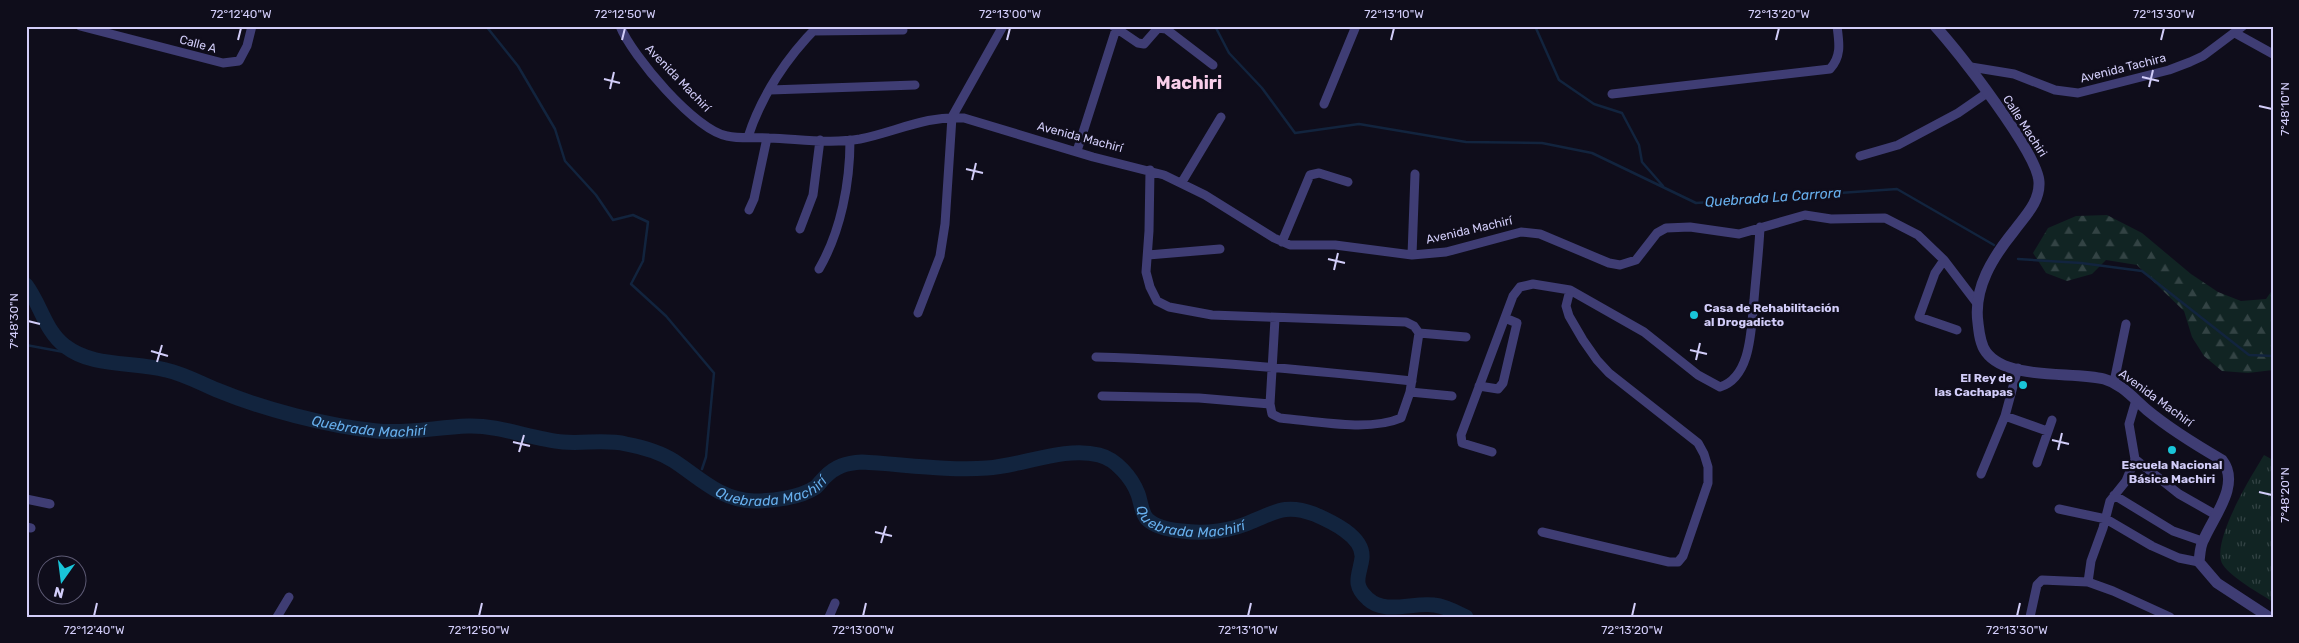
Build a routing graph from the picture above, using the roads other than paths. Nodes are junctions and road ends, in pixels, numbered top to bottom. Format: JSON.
{"nodes":[{"id":1,"x":80,"y":26,"type":"edge"},
{"id":2,"x":252,"y":26,"type":"edge"},
{"id":3,"x":620,"y":26,"type":"edge"},
{"id":4,"x":1003,"y":26,"type":"edge"},
{"id":5,"x":1356,"y":26,"type":"edge"},
{"id":6,"x":1837,"y":26,"type":"edge"},
{"id":7,"x":1935,"y":26,"type":"edge"},
{"id":8,"x":2243,"y":26,"type":"edge"},
{"id":9,"x":1115,"y":27,"type":"edge"},
{"id":10,"x":816,"y":29,"type":"edge"},
{"id":11,"x":904,"y":30,"type":"dead end"},
{"id":12,"x":2235,"y":33,"type":"junction"},
{"id":13,"x":2273,"y":54,"type":"edge"},
{"id":14,"x":1212,"y":65,"type":"dead end"},
{"id":15,"x":1971,"y":67,"type":"junction"},
{"id":16,"x":915,"y":85,"type":"dead end"},
{"id":17,"x":770,"y":90,"type":"junction"},
{"id":18,"x":1987,"y":93,"type":"junction"},
{"id":19,"x":1612,"y":94,"type":"dead end"},
{"id":20,"x":1324,"y":104,"type":"dead end"},
{"id":21,"x":952,"y":117,"type":"junction"},
{"id":22,"x":1221,"y":117,"type":"dead end"},
{"id":23,"x":748,"y":138,"type":"junction"},
{"id":24,"x":767,"y":138,"type":"junction"},
{"id":25,"x":820,"y":140,"type":"junction"},
{"id":26,"x":850,"y":140,"type":"junction"},
{"id":27,"x":1077,"y":151,"type":"junction"},
{"id":28,"x":1860,"y":156,"type":"dead end"},
{"id":29,"x":1150,"y":170,"type":"junction"},
{"id":30,"x":1415,"y":174,"type":"dead end"},
{"id":31,"x":1182,"y":182,"type":"junction"},
{"id":32,"x":1348,"y":182,"type":"dead end"},
{"id":33,"x":749,"y":210,"type":"dead end"},
{"id":34,"x":1760,"y":227,"type":"junction"},
{"id":35,"x":800,"y":229,"type":"dead end"},
{"id":36,"x":1282,"y":242,"type":"junction"},
{"id":37,"x":1220,"y":249,"type":"dead end"},
{"id":38,"x":1148,"y":254,"type":"junction"},
{"id":39,"x":1412,"y":255,"type":"junction"},
{"id":40,"x":1944,"y":260,"type":"junction"},
{"id":41,"x":819,"y":269,"type":"dead end"},
{"id":42,"x":1570,"y":290,"type":"junction"},
{"id":43,"x":1976,"y":302,"type":"junction"},
{"id":44,"x":918,"y":314,"type":"dead end"},
{"id":45,"x":1275,"y":318,"type":"junction"},
{"id":46,"x":1505,"y":318,"type":"junction"},
{"id":47,"x":2126,"y":324,"type":"dead end"},
{"id":48,"x":1957,"y":330,"type":"dead end"},
{"id":49,"x":1419,"y":333,"type":"junction"},
{"id":50,"x":1466,"y":337,"type":"dead end"},
{"id":51,"x":1096,"y":356,"type":"dead end"},
{"id":52,"x":1272,"y":367,"type":"junction"},
{"id":53,"x":2018,"y":368,"type":"junction"},
{"id":54,"x":1412,"y":381,"type":"junction"},
{"id":55,"x":2114,"y":382,"type":"junction"},
{"id":56,"x":1479,"y":386,"type":"junction"},
{"id":57,"x":1410,"y":392,"type":"junction"},
{"id":58,"x":1102,"y":396,"type":"dead end"},
{"id":59,"x":1452,"y":396,"type":"dead end"},
{"id":60,"x":2136,"y":400,"type":"junction"},
{"id":61,"x":1270,"y":404,"type":"junction"},
{"id":62,"x":2005,"y":416,"type":"junction"},
{"id":63,"x":2052,"y":420,"type":"dead end"},
{"id":64,"x":2048,"y":431,"type":"junction"},
{"id":65,"x":1492,"y":452,"type":"dead end"},
{"id":66,"x":2135,"y":459,"type":"junction"},
{"id":67,"x":2037,"y":463,"type":"dead end"},
{"id":68,"x":1981,"y":474,"type":"dead end"},
{"id":69,"x":2114,"y":496,"type":"junction"},
{"id":70,"x":26,"y":499,"type":"edge"},
{"id":71,"x":50,"y":504,"type":"dead end"},
{"id":72,"x":2059,"y":509,"type":"dead end"},
{"id":73,"x":2216,"y":515,"type":"junction"},
{"id":74,"x":2106,"y":519,"type":"junction"},
{"id":75,"x":1542,"y":532,"type":"dead end"},
{"id":76,"x":2202,"y":541,"type":"junction"},
{"id":77,"x":2199,"y":562,"type":"junction"},
{"id":78,"x":2088,"y":582,"type":"junction"},
{"id":79,"x":289,"y":597,"type":"dead end"},
{"id":80,"x":835,"y":603,"type":"dead end"},
{"id":81,"x":277,"y":617,"type":"edge"},
{"id":82,"x":830,"y":617,"type":"edge"},
{"id":83,"x":2030,"y":617,"type":"edge"},
{"id":84,"x":2170,"y":617,"type":"edge"},
{"id":85,"x":2269,"y":617,"type":"edge"}],
"edges":[{"from":1,"to":2,"type":"street","name":"Calle A"},
{"from":3,"to":23,"type":"street","name":"Avenida Machirí"},
{"from":4,"to":21,"type":"street"},
{"from":5,"to":20,"type":"street"},
{"from":6,"to":19,"type":"street"},
{"from":7,"to":15,"type":"street","name":"Calle Machiri"},
{"from":8,"to":12,"type":"street","name":"Avenida Tachira"},
{"from":9,"to":14,"type":"street"},
{"from":9,"to":27,"type":"street"},
{"from":10,"to":11,"type":"street"},
{"from":10,"to":17,"type":"street"},
{"from":12,"to":13,"type":"street"},
{"from":12,"to":15,"type":"street","name":"Avenida Tachira"},
{"from":15,"to":18,"type":"street","name":"Calle Machiri"},
{"from":16,"to":17,"type":"street"},
{"from":17,"to":23,"type":"street"},
{"from":18,"to":28,"type":"street"},
{"from":18,"to":43,"type":"street","name":"Calle Machiri"},
{"from":21,"to":26,"type":"street","name":"Avenida Machirí"},
{"from":21,"to":27,"type":"street","name":"Avenida Machirí"},
{"from":21,"to":44,"type":"street"},
{"from":22,"to":31,"type":"street"},
{"from":23,"to":24,"type":"street","name":"Avenida Machirí"},
{"from":24,"to":25,"type":"street","name":"Avenida Machirí"},
{"from":24,"to":33,"type":"street"},
{"from":25,"to":26,"type":"street","name":"Avenida Machirí"},
{"from":25,"to":35,"type":"street"},
{"from":26,"to":41,"type":"street"},
{"from":27,"to":29,"type":"street","name":"Avenida Machirí"},
{"from":29,"to":31,"type":"street","name":"Avenida Machirí"},
{"from":29,"to":38,"type":"street"},
{"from":30,"to":39,"type":"street"},
{"from":31,"to":36,"type":"street","name":"Avenida Machirí"},
{"from":32,"to":36,"type":"street"},
{"from":34,"to":39,"type":"street","name":"Avenida Machirí"},
{"from":34,"to":40,"type":"street","name":"Avenida Machirí"},
{"from":34,"to":42,"type":"street"},
{"from":36,"to":39,"type":"street","name":"Avenida Machirí"},
{"from":37,"to":38,"type":"street"},
{"from":38,"to":45,"type":"street"},
{"from":40,"to":43,"type":"street","name":"Avenida Machirí"},
{"from":40,"to":48,"type":"street"},
{"from":42,"to":46,"type":"street"},
{"from":42,"to":75,"type":"street"},
{"from":43,"to":53,"type":"street","name":"Avenida Machirí"},
{"from":45,"to":49,"type":"street"},
{"from":45,"to":52,"type":"street"},
{"from":46,"to":56,"type":"street"},
{"from":46,"to":56,"type":"street"},
{"from":47,"to":55,"type":"street"},
{"from":49,"to":50,"type":"street"},
{"from":49,"to":54,"type":"street"},
{"from":51,"to":52,"type":"street"},
{"from":52,"to":54,"type":"street"},
{"from":52,"to":61,"type":"street"},
{"from":53,"to":55,"type":"street","name":"Avenida Machirí"},
{"from":53,"to":62,"type":"street"},
{"from":54,"to":57,"type":"street"},
{"from":55,"to":60,"type":"street","name":"Avenida Machirí"},
{"from":56,"to":65,"type":"street"},
{"from":57,"to":59,"type":"street"},
{"from":57,"to":61,"type":"street"},
{"from":58,"to":61,"type":"street"},
{"from":60,"to":66,"type":"street"},
{"from":60,"to":73,"type":"street","name":"Avenida Machirí"},
{"from":62,"to":64,"type":"street"},
{"from":62,"to":68,"type":"street"},
{"from":63,"to":64,"type":"street"},
{"from":64,"to":67,"type":"street"},
{"from":66,"to":69,"type":"street"},
{"from":66,"to":73,"type":"street"},
{"from":69,"to":74,"type":"street"},
{"from":69,"to":76,"type":"street"},
{"from":70,"to":71,"type":"street"},
{"from":72,"to":74,"type":"street"},
{"from":73,"to":76,"type":"street","name":"Avenida Machirí"},
{"from":74,"to":77,"type":"street"},
{"from":74,"to":78,"type":"street"},
{"from":76,"to":77,"type":"street","name":"Avenida Machirí"},
{"from":77,"to":85,"type":"street"},
{"from":78,"to":83,"type":"street"},
{"from":78,"to":84,"type":"street"},
{"from":79,"to":81,"type":"street"},
{"from":80,"to":82,"type":"street"}]}
